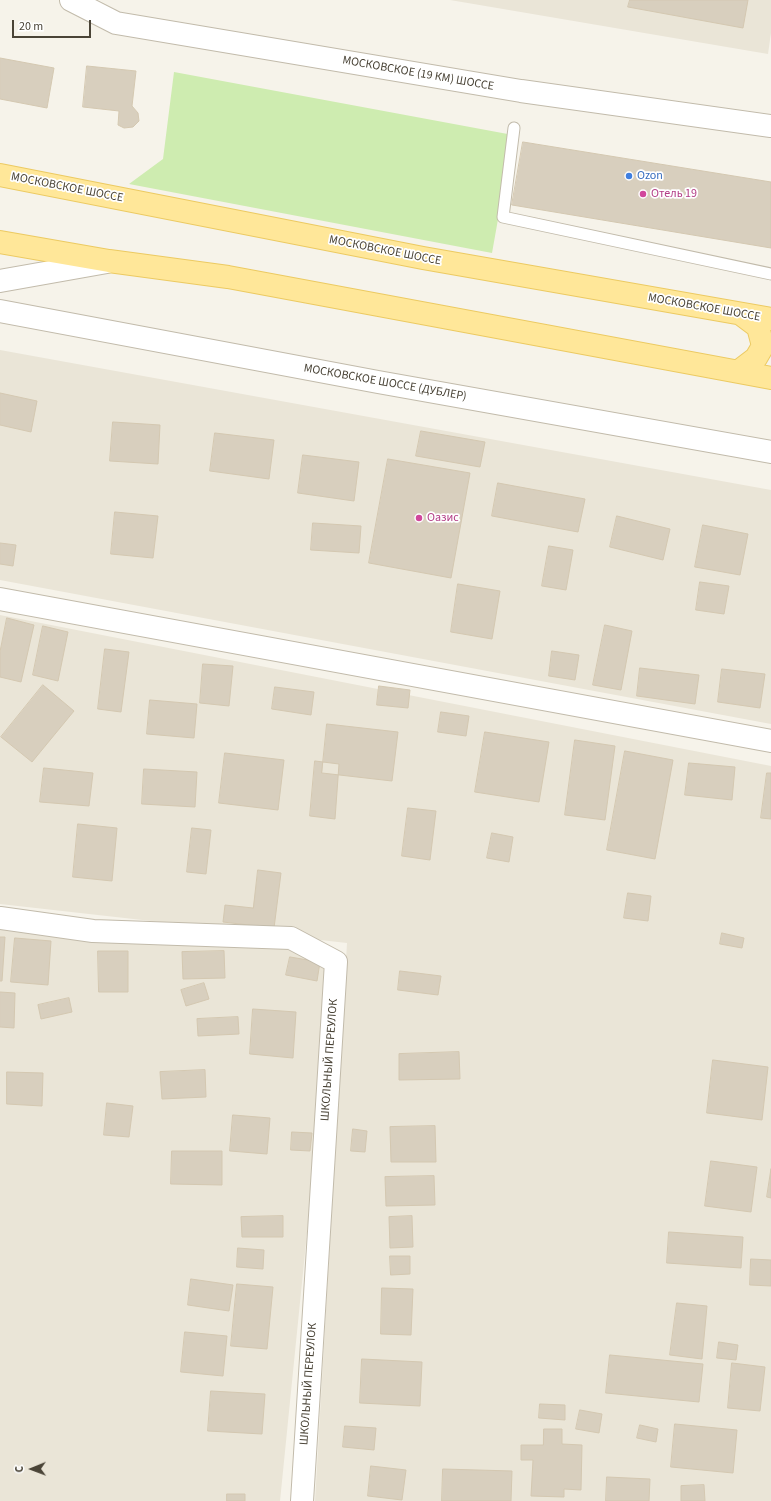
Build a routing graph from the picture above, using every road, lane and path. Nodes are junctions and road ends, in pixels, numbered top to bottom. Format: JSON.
{"nodes":[{"id":1,"x":71,"y":0,"type":"edge"},
{"id":2,"x":771,"y":126,"type":"edge"},
{"id":3,"x":514,"y":128,"type":"dead end"},
{"id":4,"x":0,"y":175,"type":"edge"},
{"id":5,"x":0,"y":242,"type":"edge"},
{"id":6,"x":109,"y":261,"type":"junction"},
{"id":7,"x":771,"y":274,"type":"edge"},
{"id":8,"x":0,"y":281,"type":"edge"},
{"id":9,"x":0,"y":311,"type":"edge"},
{"id":10,"x":742,"y":315,"type":"junction"},
{"id":11,"x":771,"y":320,"type":"edge"},
{"id":12,"x":738,"y":371,"type":"junction"},
{"id":13,"x":771,"y":378,"type":"edge"},
{"id":14,"x":771,"y":452,"type":"edge"},
{"id":15,"x":0,"y":599,"type":"edge"},
{"id":16,"x":771,"y":741,"type":"edge"},
{"id":17,"x":0,"y":918,"type":"edge"},
{"id":18,"x":302,"y":1501,"type":"edge"}],
"edges":[{"from":1,"to":2,"type":"street","name":"МОСКОВСКОЕ (19 КМ) ШОССЕ"},
{"from":3,"to":7,"type":"lane"},
{"from":4,"to":10,"type":"main road","name":"МОСКОВСКОЕ ШОССЕ"},
{"from":5,"to":6,"type":"main road"},
{"from":6,"to":8,"type":"street"},
{"from":6,"to":12,"type":"main road"},
{"from":9,"to":14,"type":"street","name":"МОСКОВСКОЕ ШОССЕ (ДУБЛЕР)"},
{"from":10,"to":11,"type":"main road","name":"МОСКОВСКОЕ ШОССЕ"},
{"from":10,"to":12,"type":"main road"},
{"from":12,"to":13,"type":"main road"},
{"from":15,"to":16,"type":"street"},
{"from":17,"to":18,"type":"street","name":"ШКОЛЬНЫЙ ПЕРЕУЛОК"}]}
